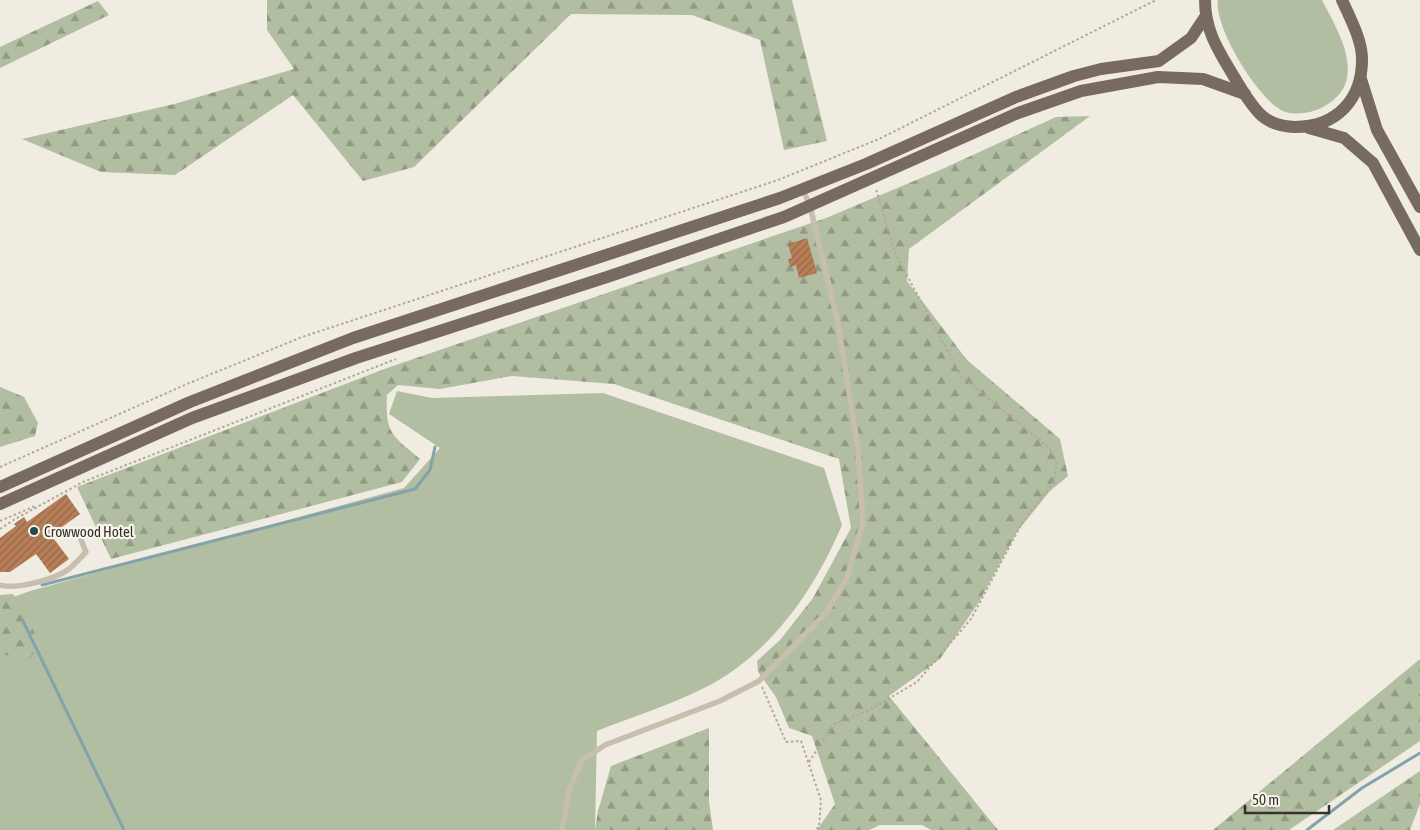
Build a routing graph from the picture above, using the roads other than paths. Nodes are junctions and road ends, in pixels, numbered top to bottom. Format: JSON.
{"nodes":[{"id":1,"x":1205,"y":0,"type":"edge"},
{"id":2,"x":1342,"y":0,"type":"edge"},
{"id":3,"x":1205,"y":17,"type":"junction"},
{"id":4,"x":1361,"y":79,"type":"junction"},
{"id":5,"x":1245,"y":94,"type":"junction"},
{"id":6,"x":1307,"y":127,"type":"junction"},
{"id":7,"x":803,"y":189,"type":"junction"},
{"id":8,"x":810,"y":206,"type":"junction"},
{"id":9,"x":1420,"y":207,"type":"edge"},
{"id":10,"x":1420,"y":250,"type":"edge"},
{"id":11,"x":0,"y":487,"type":"edge"},
{"id":12,"x":0,"y":504,"type":"edge"},
{"id":13,"x":77,"y":530,"type":"dead end"},
{"id":14,"x":0,"y":585,"type":"edge"},
{"id":15,"x":562,"y":830,"type":"edge"}],
"edges":[{"from":1,"to":3,"type":"main road"},
{"from":2,"to":4,"type":"main road"},
{"from":3,"to":5,"type":"main road"},
{"from":3,"to":7,"type":"main road"},
{"from":4,"to":6,"type":"main road"},
{"from":4,"to":9,"type":"main road"},
{"from":5,"to":6,"type":"main road"},
{"from":5,"to":8,"type":"main road"},
{"from":6,"to":10,"type":"main road"},
{"from":7,"to":8,"type":"lane"},
{"from":7,"to":11,"type":"main road"},
{"from":8,"to":12,"type":"main road"},
{"from":8,"to":15,"type":"lane"},
{"from":13,"to":14,"type":"lane"}]}
